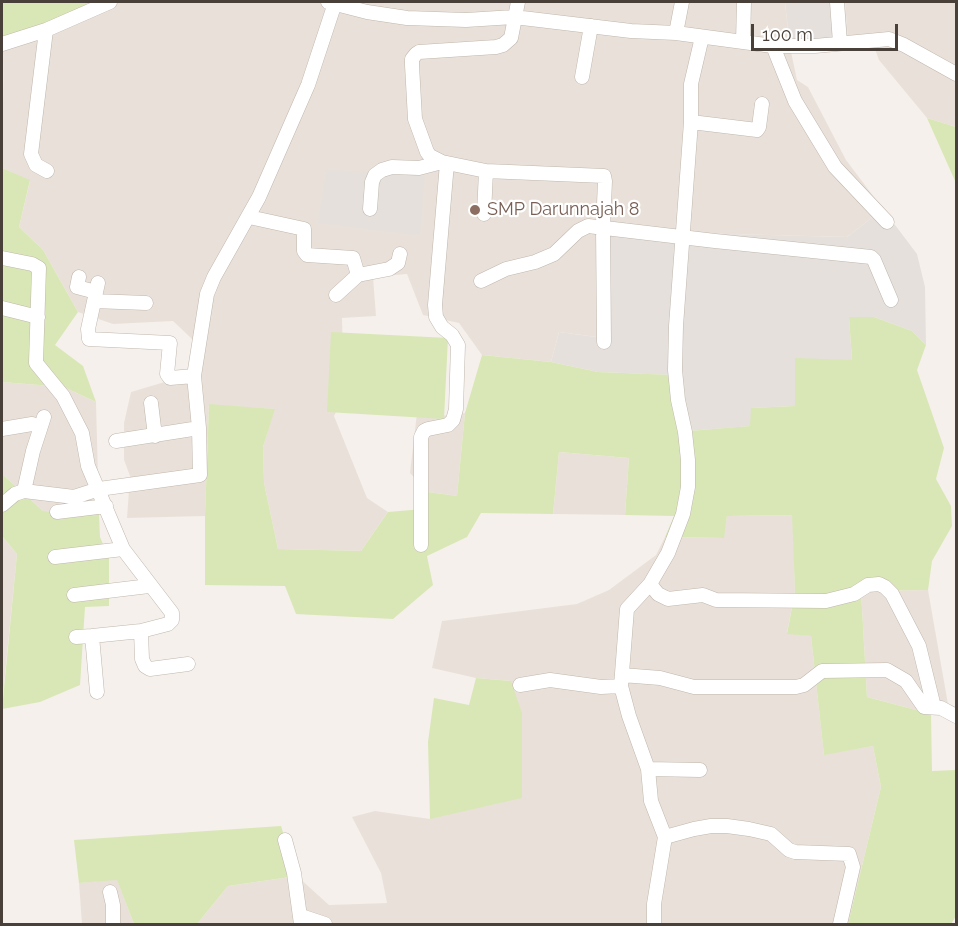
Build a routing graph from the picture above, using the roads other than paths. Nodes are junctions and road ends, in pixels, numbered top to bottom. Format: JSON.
{"nodes":[{"id":1,"x":110,"y":2,"type":"edge"},
{"id":2,"x":331,"y":2,"type":"edge"},
{"id":3,"x":518,"y":2,"type":"edge"},
{"id":4,"x":682,"y":2,"type":"edge"},
{"id":5,"x":744,"y":2,"type":"edge"},
{"id":6,"x":837,"y":2,"type":"edge"},
{"id":7,"x":514,"y":17,"type":"junction"},
{"id":8,"x":591,"y":26,"type":"junction"},
{"id":9,"x":46,"y":30,"type":"junction"},
{"id":10,"x":676,"y":33,"type":"junction"},
{"id":11,"x":702,"y":37,"type":"junction"},
{"id":12,"x":743,"y":42,"type":"junction"},
{"id":13,"x":840,"y":43,"type":"junction"},
{"id":14,"x":2,"y":44,"type":"edge"},
{"id":15,"x":773,"y":46,"type":"junction"},
{"id":16,"x":957,"y":74,"type":"edge"},
{"id":17,"x":582,"y":77,"type":"dead end"},
{"id":18,"x":762,"y":104,"type":"dead end"},
{"id":19,"x":691,"y":122,"type":"junction"},
{"id":20,"x":444,"y":162,"type":"junction"},
{"id":21,"x":47,"y":171,"type":"dead end"},
{"id":22,"x":486,"y":171,"type":"junction"},
{"id":23,"x":370,"y":209,"type":"dead end"},
{"id":24,"x":484,"y":214,"type":"dead end"},
{"id":25,"x":249,"y":217,"type":"junction"},
{"id":26,"x":887,"y":222,"type":"dead end"},
{"id":27,"x":603,"y":226,"type":"junction"},
{"id":28,"x":682,"y":237,"type":"junction"},
{"id":29,"x":400,"y":254,"type":"dead end"},
{"id":30,"x":2,"y":258,"type":"edge"},
{"id":31,"x":358,"y":275,"type":"junction"},
{"id":32,"x":79,"y":277,"type":"dead end"},
{"id":33,"x":481,"y":281,"type":"dead end"},
{"id":34,"x":96,"y":292,"type":"junction"},
{"id":35,"x":336,"y":295,"type":"dead end"},
{"id":36,"x":891,"y":300,"type":"dead end"},
{"id":37,"x":146,"y":303,"type":"dead end"},
{"id":38,"x":2,"y":308,"type":"edge"},
{"id":39,"x":38,"y":317,"type":"junction"},
{"id":40,"x":604,"y":342,"type":"dead end"},
{"id":41,"x":194,"y":376,"type":"junction"},
{"id":42,"x":151,"y":403,"type":"dead end"},
{"id":43,"x":199,"y":428,"type":"junction"},
{"id":44,"x":2,"y":429,"type":"edge"},
{"id":45,"x":155,"y":435,"type":"junction"},
{"id":46,"x":116,"y":441,"type":"dead end"},
{"id":47,"x":99,"y":489,"type":"junction"},
{"id":48,"x":24,"y":491,"type":"junction"},
{"id":49,"x":2,"y":505,"type":"edge"},
{"id":50,"x":106,"y":506,"type":"junction"},
{"id":51,"x":57,"y":512,"type":"dead end"},
{"id":52,"x":421,"y":545,"type":"dead end"},
{"id":53,"x":123,"y":549,"type":"junction"},
{"id":54,"x":55,"y":557,"type":"dead end"},
{"id":55,"x":650,"y":584,"type":"junction"},
{"id":56,"x":149,"y":586,"type":"junction"},
{"id":57,"x":74,"y":595,"type":"dead end"},
{"id":58,"x":141,"y":631,"type":"junction"},
{"id":59,"x":92,"y":636,"type":"junction"},
{"id":60,"x":76,"y":637,"type":"dead end"},
{"id":61,"x":188,"y":664,"type":"dead end"},
{"id":62,"x":622,"y":680,"type":"junction"},
{"id":63,"x":520,"y":685,"type":"dead end"},
{"id":64,"x":97,"y":692,"type":"dead end"},
{"id":65,"x":934,"y":707,"type":"junction"},
{"id":66,"x":957,"y":716,"type":"edge"},
{"id":67,"x":648,"y":769,"type":"junction"},
{"id":68,"x":700,"y":770,"type":"dead end"},
{"id":69,"x":665,"y":837,"type":"junction"},
{"id":70,"x":285,"y":840,"type":"dead end"},
{"id":71,"x":110,"y":892,"type":"dead end"},
{"id":72,"x":301,"y":920,"type":"edge"},
{"id":73,"x":113,"y":924,"type":"edge"},
{"id":74,"x":325,"y":924,"type":"edge"},
{"id":75,"x":654,"y":924,"type":"edge"},
{"id":76,"x":840,"y":924,"type":"edge"}],
"edges":[{"from":1,"to":9,"type":"street"},
{"from":2,"to":7,"type":"street"},
{"from":2,"to":25,"type":"street"},
{"from":3,"to":7,"type":"street"},
{"from":4,"to":10,"type":"street"},
{"from":5,"to":12,"type":"street"},
{"from":6,"to":13,"type":"street"},
{"from":7,"to":8,"type":"street"},
{"from":7,"to":20,"type":"street"},
{"from":8,"to":10,"type":"street"},
{"from":8,"to":17,"type":"street"},
{"from":9,"to":14,"type":"street"},
{"from":9,"to":21,"type":"street"},
{"from":10,"to":11,"type":"street"},
{"from":11,"to":12,"type":"street"},
{"from":11,"to":19,"type":"street"},
{"from":12,"to":15,"type":"street"},
{"from":13,"to":15,"type":"street"},
{"from":13,"to":16,"type":"street"},
{"from":15,"to":26,"type":"street"},
{"from":18,"to":19,"type":"street"},
{"from":19,"to":28,"type":"street"},
{"from":20,"to":22,"type":"street"},
{"from":20,"to":23,"type":"street"},
{"from":20,"to":52,"type":"street"},
{"from":22,"to":24,"type":"street"},
{"from":22,"to":27,"type":"street"},
{"from":25,"to":31,"type":"street"},
{"from":25,"to":41,"type":"street"},
{"from":27,"to":28,"type":"street"},
{"from":27,"to":33,"type":"street"},
{"from":27,"to":40,"type":"street"},
{"from":28,"to":36,"type":"street"},
{"from":28,"to":55,"type":"street"},
{"from":29,"to":31,"type":"street"},
{"from":30,"to":39,"type":"street"},
{"from":31,"to":35,"type":"street"},
{"from":32,"to":34,"type":"street"},
{"from":34,"to":37,"type":"street"},
{"from":34,"to":41,"type":"street"},
{"from":38,"to":39,"type":"street"},
{"from":39,"to":47,"type":"street"},
{"from":41,"to":43,"type":"street"},
{"from":42,"to":45,"type":"street"},
{"from":43,"to":45,"type":"street"},
{"from":43,"to":47,"type":"street"},
{"from":44,"to":48,"type":"street"},
{"from":45,"to":46,"type":"street"},
{"from":47,"to":48,"type":"street"},
{"from":47,"to":50,"type":"street"},
{"from":48,"to":49,"type":"street"},
{"from":50,"to":51,"type":"street"},
{"from":50,"to":53,"type":"street"},
{"from":53,"to":54,"type":"street"},
{"from":53,"to":56,"type":"street"},
{"from":55,"to":62,"type":"street"},
{"from":55,"to":65,"type":"street"},
{"from":56,"to":57,"type":"street"},
{"from":56,"to":58,"type":"street"},
{"from":58,"to":59,"type":"street"},
{"from":58,"to":61,"type":"street"},
{"from":59,"to":60,"type":"street"},
{"from":59,"to":64,"type":"street"},
{"from":62,"to":63,"type":"street"},
{"from":62,"to":65,"type":"street"},
{"from":62,"to":67,"type":"street"},
{"from":65,"to":66,"type":"street"},
{"from":67,"to":68,"type":"street"},
{"from":67,"to":69,"type":"street"},
{"from":69,"to":75,"type":"street"},
{"from":69,"to":76,"type":"street"},
{"from":70,"to":72,"type":"street"},
{"from":71,"to":73,"type":"street"},
{"from":72,"to":74,"type":"street"}]}
